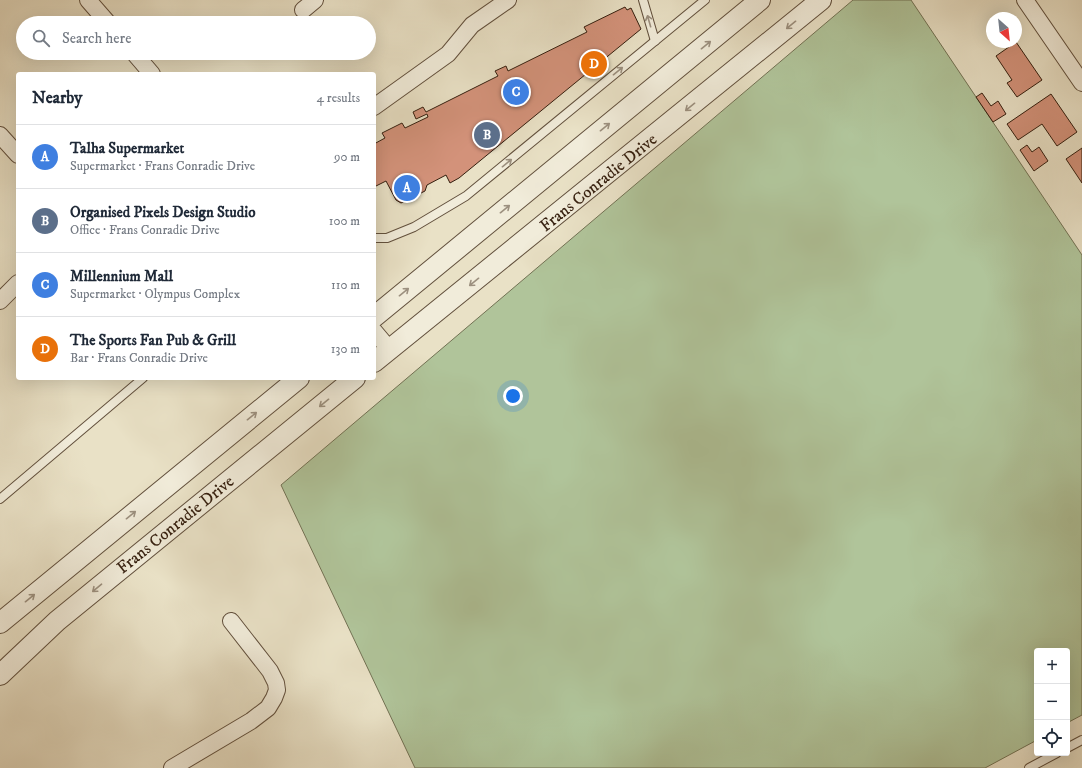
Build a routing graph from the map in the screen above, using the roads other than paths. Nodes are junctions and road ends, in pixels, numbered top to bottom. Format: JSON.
{"nodes":[{"id":1,"x":88,"y":0,"type":"edge"},
{"id":2,"x":508,"y":0,"type":"edge"},
{"id":3,"x":643,"y":0,"type":"edge"},
{"id":4,"x":705,"y":0,"type":"edge"},
{"id":5,"x":760,"y":0,"type":"edge"},
{"id":6,"x":821,"y":0,"type":"edge"},
{"id":7,"x":1025,"y":0,"type":"edge"},
{"id":8,"x":102,"y":16,"type":"edge"},
{"id":9,"x":655,"y":41,"type":"junction"},
{"id":10,"x":140,"y":60,"type":"edge"},
{"id":11,"x":150,"y":72,"type":"edge"},
{"id":12,"x":1082,"y":83,"type":"edge"},
{"id":13,"x":376,"y":106,"type":"edge"},
{"id":14,"x":0,"y":135,"type":"edge"},
{"id":15,"x":16,"y":153,"type":"edge"},
{"id":16,"x":376,"y":238,"type":"edge"},
{"id":17,"x":16,"y":285,"type":"edge"},
{"id":18,"x":0,"y":301,"type":"edge"},
{"id":19,"x":376,"y":314,"type":"edge"},
{"id":20,"x":376,"y":333,"type":"edge"},
{"id":21,"x":390,"y":350,"type":"junction"},
{"id":22,"x":376,"y":360,"type":"edge"},
{"id":23,"x":141,"y":380,"type":"edge"},
{"id":24,"x":297,"y":380,"type":"edge"},
{"id":25,"x":353,"y":380,"type":"edge"},
{"id":26,"x":0,"y":499,"type":"edge"},
{"id":27,"x":231,"y":621,"type":"dead end"},
{"id":28,"x":0,"y":623,"type":"edge"},
{"id":29,"x":0,"y":675,"type":"edge"},
{"id":30,"x":1082,"y":740,"type":"edge"},
{"id":31,"x":1070,"y":746,"type":"edge"},
{"id":32,"x":1051,"y":756,"type":"edge"},
{"id":33,"x":172,"y":768,"type":"edge"},
{"id":34,"x":1029,"y":768,"type":"edge"}],
"edges":[{"from":1,"to":8,"type":"street"},
{"from":2,"to":13,"type":"street"},
{"from":9,"to":3,"type":"lane","one_way":true},
{"from":4,"to":9,"type":"lane"},
{"from":19,"to":5,"type":"street","one_way":true},
{"from":6,"to":21,"type":"street","name":"Frans Conradie Drive","one_way":true},
{"from":7,"to":12,"type":"street"},
{"from":16,"to":9,"type":"lane","one_way":true},
{"from":10,"to":11,"type":"street"},
{"from":14,"to":15,"type":"street"},
{"from":17,"to":18,"type":"street"},
{"from":20,"to":21,"type":"street"},
{"from":21,"to":22,"type":"street","name":"Frans Conradie Drive"},
{"from":23,"to":26,"type":"lane"},
{"from":28,"to":24,"type":"street","name":"Frans Conradie Drive","one_way":true},
{"from":25,"to":29,"type":"street","name":"Frans Conradie Drive","one_way":true},
{"from":27,"to":33,"type":"street"},
{"from":30,"to":31,"type":"lane"},
{"from":32,"to":34,"type":"lane"}]}
